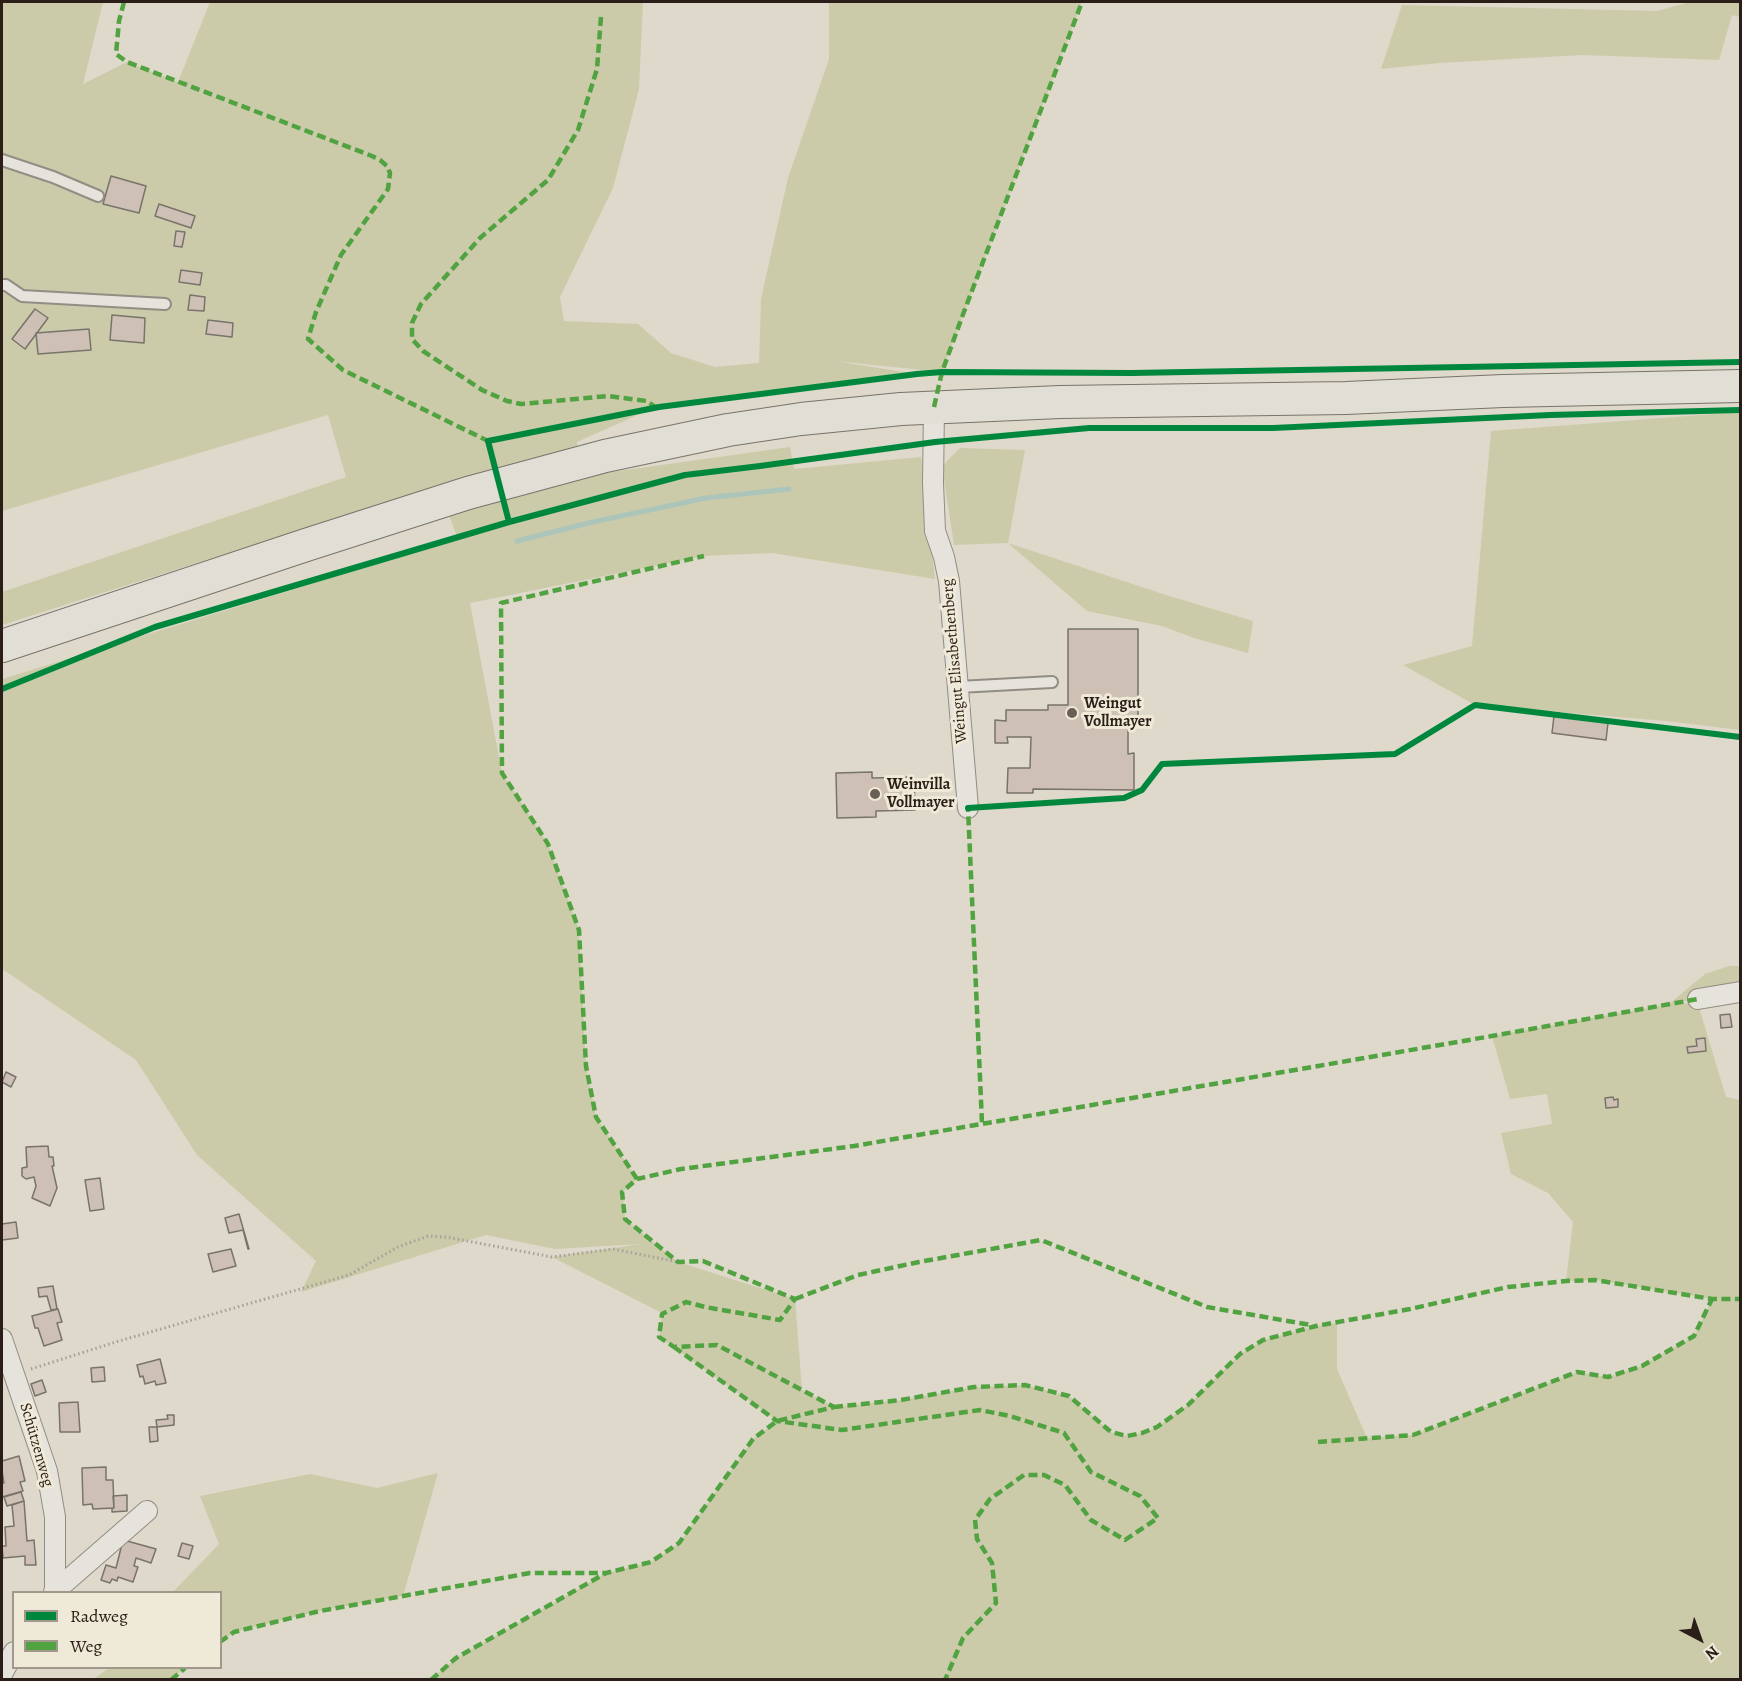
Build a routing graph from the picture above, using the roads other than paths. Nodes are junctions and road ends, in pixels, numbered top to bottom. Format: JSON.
{"nodes":[{"id":1,"x":2,"y":160,"type":"edge"},
{"id":2,"x":98,"y":196,"type":"dead end"},
{"id":3,"x":2,"y":285,"type":"edge"},
{"id":4,"x":165,"y":304,"type":"dead end"},
{"id":5,"x":1740,"y":386,"type":"edge"},
{"id":6,"x":934,"y":407,"type":"junction"},
{"id":7,"x":2,"y":646,"type":"edge"},
{"id":8,"x":1052,"y":682,"type":"dead end"},
{"id":9,"x":958,"y":687,"type":"junction"},
{"id":10,"x":968,"y":808,"type":"dead end"},
{"id":11,"x":1740,"y":992,"type":"edge"},
{"id":12,"x":1698,"y":999,"type":"dead end"},
{"id":13,"x":2,"y":1338,"type":"edge"},
{"id":14,"x":147,"y":1511,"type":"dead end"},
{"id":15,"x":55,"y":1591,"type":"edge"},
{"id":16,"x":56,"y":1591,"type":"edge"},
{"id":17,"x":12,"y":1656,"type":"edge"},
{"id":18,"x":2,"y":1674,"type":"edge"}],
"edges":[{"from":1,"to":2,"type":"lane"},
{"from":3,"to":4,"type":"lane"},
{"from":5,"to":6,"type":"main road"},
{"from":6,"to":7,"type":"main road"},
{"from":6,"to":9,"type":"street","name":"Weingut Elisabethenberg"},
{"from":8,"to":9,"type":"lane"},
{"from":9,"to":10,"type":"street","name":"Weingut Elisabethenberg"},
{"from":11,"to":12,"type":"street"},
{"from":13,"to":15,"type":"street","name":"Schützenweg"},
{"from":14,"to":16,"type":"street"},
{"from":17,"to":18,"type":"street"}]}
